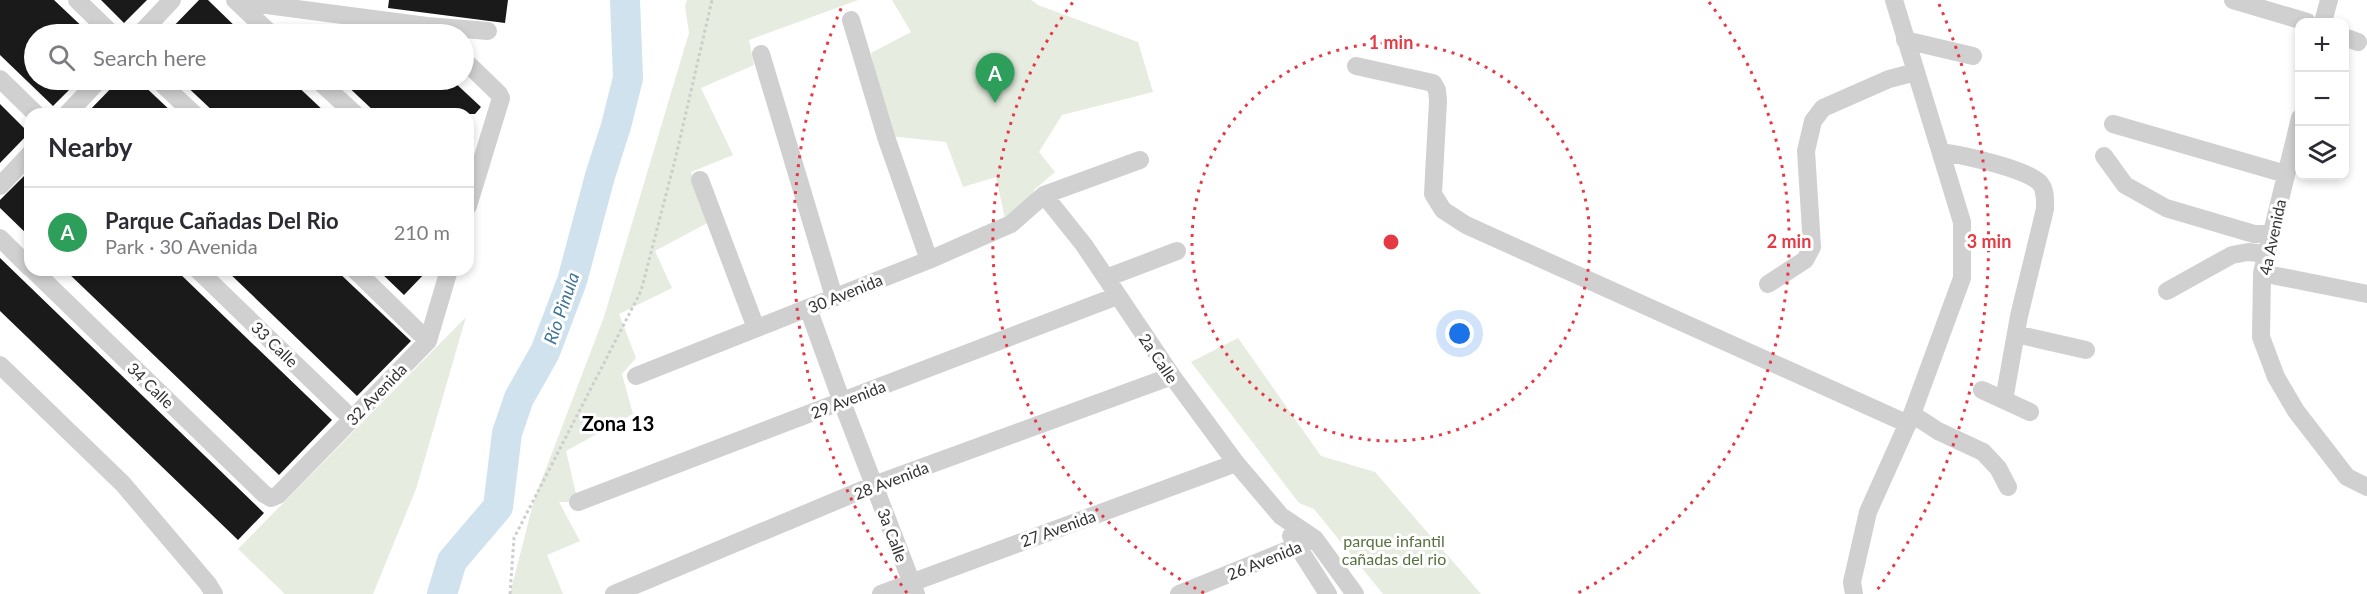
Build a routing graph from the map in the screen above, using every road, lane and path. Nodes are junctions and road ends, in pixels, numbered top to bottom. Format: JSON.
{"nodes":[{"id":1,"x":77,"y":0,"type":"edge"},
{"id":2,"x":172,"y":0,"type":"edge"},
{"id":3,"x":236,"y":0,"type":"edge"},
{"id":4,"x":712,"y":0,"type":"edge"},
{"id":5,"x":1894,"y":0,"type":"edge"},
{"id":6,"x":2233,"y":0,"type":"edge"},
{"id":7,"x":2329,"y":0,"type":"edge"},
{"id":8,"x":2295,"y":18,"type":"edge"},
{"id":9,"x":2324,"y":18,"type":"edge"},
{"id":10,"x":851,"y":20,"type":"dead end"},
{"id":11,"x":102,"y":24,"type":"edge"},
{"id":12,"x":150,"y":24,"type":"edge"},
{"id":13,"x":261,"y":24,"type":"edge"},
{"id":14,"x":393,"y":24,"type":"edge"},
{"id":15,"x":474,"y":31,"type":"edge"},
{"id":16,"x":488,"y":31,"type":"dead end"},
{"id":17,"x":1905,"y":40,"type":"junction"},
{"id":18,"x":761,"y":54,"type":"dead end"},
{"id":19,"x":1973,"y":56,"type":"dead end"},
{"id":20,"x":1356,"y":66,"type":"dead end"},
{"id":21,"x":474,"y":70,"type":"edge"},
{"id":22,"x":1916,"y":72,"type":"junction"},
{"id":23,"x":0,"y":79,"type":"edge"},
{"id":24,"x":90,"y":90,"type":"edge"},
{"id":25,"x":169,"y":90,"type":"edge"},
{"id":26,"x":329,"y":90,"type":"edge"},
{"id":27,"x":30,"y":108,"type":"edge"},
{"id":28,"x":73,"y":108,"type":"edge"},
{"id":29,"x":188,"y":108,"type":"edge"},
{"id":30,"x":348,"y":108,"type":"edge"},
{"id":31,"x":2112,"y":124,"type":"dead end"},
{"id":32,"x":2298,"y":126,"type":"edge"},
{"id":33,"x":1941,"y":152,"type":"junction"},
{"id":34,"x":2104,"y":156,"type":"dead end"},
{"id":35,"x":1140,"y":159,"type":"dead end"},
{"id":36,"x":24,"y":160,"type":"edge"},
{"id":37,"x":2286,"y":174,"type":"junction"},
{"id":38,"x":700,"y":180,"type":"dead end"},
{"id":39,"x":0,"y":186,"type":"edge"},
{"id":40,"x":474,"y":186,"type":"edge"},
{"id":41,"x":1044,"y":195,"type":"junction"},
{"id":42,"x":2272,"y":234,"type":"junction"},
{"id":43,"x":0,"y":238,"type":"edge"},
{"id":44,"x":1177,"y":251,"type":"dead end"},
{"id":45,"x":2268,"y":254,"type":"junction"},
{"id":46,"x":929,"y":260,"type":"junction"},
{"id":47,"x":24,"y":262,"type":"edge"},
{"id":48,"x":2262,"y":273,"type":"junction"},
{"id":49,"x":38,"y":276,"type":"edge"},
{"id":50,"x":204,"y":276,"type":"edge"},
{"id":51,"x":361,"y":276,"type":"edge"},
{"id":52,"x":447,"y":276,"type":"edge"},
{"id":53,"x":1106,"y":278,"type":"junction"},
{"id":54,"x":1768,"y":284,"type":"dead end"},
{"id":55,"x":2167,"y":291,"type":"dead end"},
{"id":56,"x":2367,"y":294,"type":"edge"},
{"id":57,"x":1118,"y":296,"type":"junction"},
{"id":58,"x":834,"y":297,"type":"junction"},
{"id":59,"x":808,"y":308,"type":"junction"},
{"id":60,"x":756,"y":328,"type":"junction"},
{"id":61,"x":2016,"y":334,"type":"junction"},
{"id":62,"x":428,"y":341,"type":"junction"},
{"id":63,"x":2086,"y":350,"type":"dead end"},
{"id":64,"x":0,"y":365,"type":"edge"},
{"id":65,"x":636,"y":376,"type":"dead end"},
{"id":66,"x":1172,"y":376,"type":"junction"},
{"id":67,"x":1982,"y":390,"type":"dead end"},
{"id":68,"x":2004,"y":400,"type":"junction"},
{"id":69,"x":842,"y":402,"type":"junction"},
{"id":70,"x":2030,"y":412,"type":"dead end"},
{"id":71,"x":352,"y":419,"type":"junction"},
{"id":72,"x":1910,"y":419,"type":"junction"},
{"id":73,"x":1236,"y":463,"type":"junction"},
{"id":74,"x":874,"y":485,"type":"junction"},
{"id":75,"x":2008,"y":487,"type":"dead end"},
{"id":76,"x":2367,"y":487,"type":"edge"},
{"id":77,"x":271,"y":498,"type":"joint"},
{"id":78,"x":578,"y":502,"type":"dead end"},
{"id":79,"x":1281,"y":516,"type":"junction"},
{"id":80,"x":1315,"y":539,"type":"junction"},
{"id":81,"x":1296,"y":546,"type":"junction"},
{"id":82,"x":914,"y":588,"type":"edge"},
{"id":83,"x":214,"y":594,"type":"edge"},
{"id":84,"x":510,"y":594,"type":"edge"},
{"id":85,"x":614,"y":594,"type":"edge"},
{"id":86,"x":881,"y":594,"type":"edge"},
{"id":87,"x":1179,"y":594,"type":"edge"},
{"id":88,"x":1328,"y":594,"type":"edge"},
{"id":89,"x":1355,"y":594,"type":"edge"},
{"id":90,"x":1854,"y":594,"type":"edge"}],
"edges":[{"from":1,"to":11,"type":"street"},
{"from":2,"to":12,"type":"street"},
{"from":3,"to":13,"type":"street"},
{"from":3,"to":14,"type":"street"},
{"from":4,"to":84,"type":"path"},
{"from":5,"to":17,"type":"street"},
{"from":6,"to":8,"type":"street"},
{"from":7,"to":9,"type":"street"},
{"from":10,"to":46,"type":"street"},
{"from":15,"to":16,"type":"street"},
{"from":17,"to":19,"type":"street"},
{"from":17,"to":22,"type":"street"},
{"from":18,"to":58,"type":"street"},
{"from":20,"to":72,"type":"street"},
{"from":21,"to":40,"type":"street"},
{"from":22,"to":33,"type":"street"},
{"from":22,"to":54,"type":"street"},
{"from":23,"to":27,"type":"street"},
{"from":24,"to":28,"type":"street"},
{"from":25,"to":29,"type":"street"},
{"from":26,"to":30,"type":"street"},
{"from":31,"to":37,"type":"street"},
{"from":32,"to":37,"type":"street","name":"4a Avenida"},
{"from":33,"to":61,"type":"street"},
{"from":33,"to":72,"type":"street"},
{"from":34,"to":42,"type":"street"},
{"from":35,"to":41,"type":"street"},
{"from":36,"to":39,"type":"street"},
{"from":37,"to":42,"type":"street","name":"4a Avenida"},
{"from":38,"to":60,"type":"street"},
{"from":41,"to":46,"type":"street","name":"30 Avenida"},
{"from":41,"to":53,"type":"street","name":"2a Calle"},
{"from":42,"to":45,"type":"street","name":"4a Avenida"},
{"from":43,"to":47,"type":"street","name":"34 Calle"},
{"from":44,"to":53,"type":"street"},
{"from":45,"to":48,"type":"street","name":"4a Avenida"},
{"from":45,"to":55,"type":"street"},
{"from":46,"to":58,"type":"street","name":"30 Avenida"},
{"from":48,"to":56,"type":"street"},
{"from":48,"to":76,"type":"street","name":"4a Avenida"},
{"from":49,"to":77,"type":"street","name":"34 Calle"},
{"from":50,"to":71,"type":"street","name":"33 Calle"},
{"from":51,"to":62,"type":"street"},
{"from":52,"to":62,"type":"street","name":"32 Avenida"},
{"from":53,"to":57,"type":"street","name":"2a Calle"},
{"from":57,"to":66,"type":"street","name":"2a Calle"},
{"from":57,"to":69,"type":"street","name":"29 Avenida"},
{"from":58,"to":59,"type":"street","name":"30 Avenida"},
{"from":59,"to":60,"type":"street","name":"30 Avenida"},
{"from":59,"to":69,"type":"street","name":"3a Calle"},
{"from":60,"to":65,"type":"street","name":"30 Avenida"},
{"from":61,"to":63,"type":"street"},
{"from":61,"to":68,"type":"street"},
{"from":62,"to":71,"type":"street","name":"32 Avenida"},
{"from":64,"to":83,"type":"street"},
{"from":66,"to":73,"type":"street","name":"2a Calle"},
{"from":66,"to":74,"type":"street","name":"28 Avenida"},
{"from":67,"to":68,"type":"street"},
{"from":68,"to":70,"type":"street"},
{"from":69,"to":74,"type":"street","name":"3a Calle"},
{"from":69,"to":78,"type":"street","name":"29 Avenida"},
{"from":71,"to":77,"type":"street","name":"32 Avenida"},
{"from":72,"to":75,"type":"street"},
{"from":72,"to":90,"type":"street"},
{"from":73,"to":79,"type":"street","name":"2a Calle"},
{"from":73,"to":82,"type":"street","name":"27 Avenida"},
{"from":74,"to":82,"type":"street","name":"3a Calle"},
{"from":74,"to":85,"type":"street","name":"28 Avenida"},
{"from":79,"to":80,"type":"street","name":"2a Calle"},
{"from":79,"to":81,"type":"street","name":"2a Calle"},
{"from":80,"to":81,"type":"street","name":"26 Avenida"},
{"from":80,"to":89,"type":"street","name":"2a Calle"},
{"from":81,"to":87,"type":"street","name":"26 Avenida"},
{"from":81,"to":88,"type":"street","name":"2a Calle"},
{"from":82,"to":86,"type":"street","name":"27 Avenida"}]}
